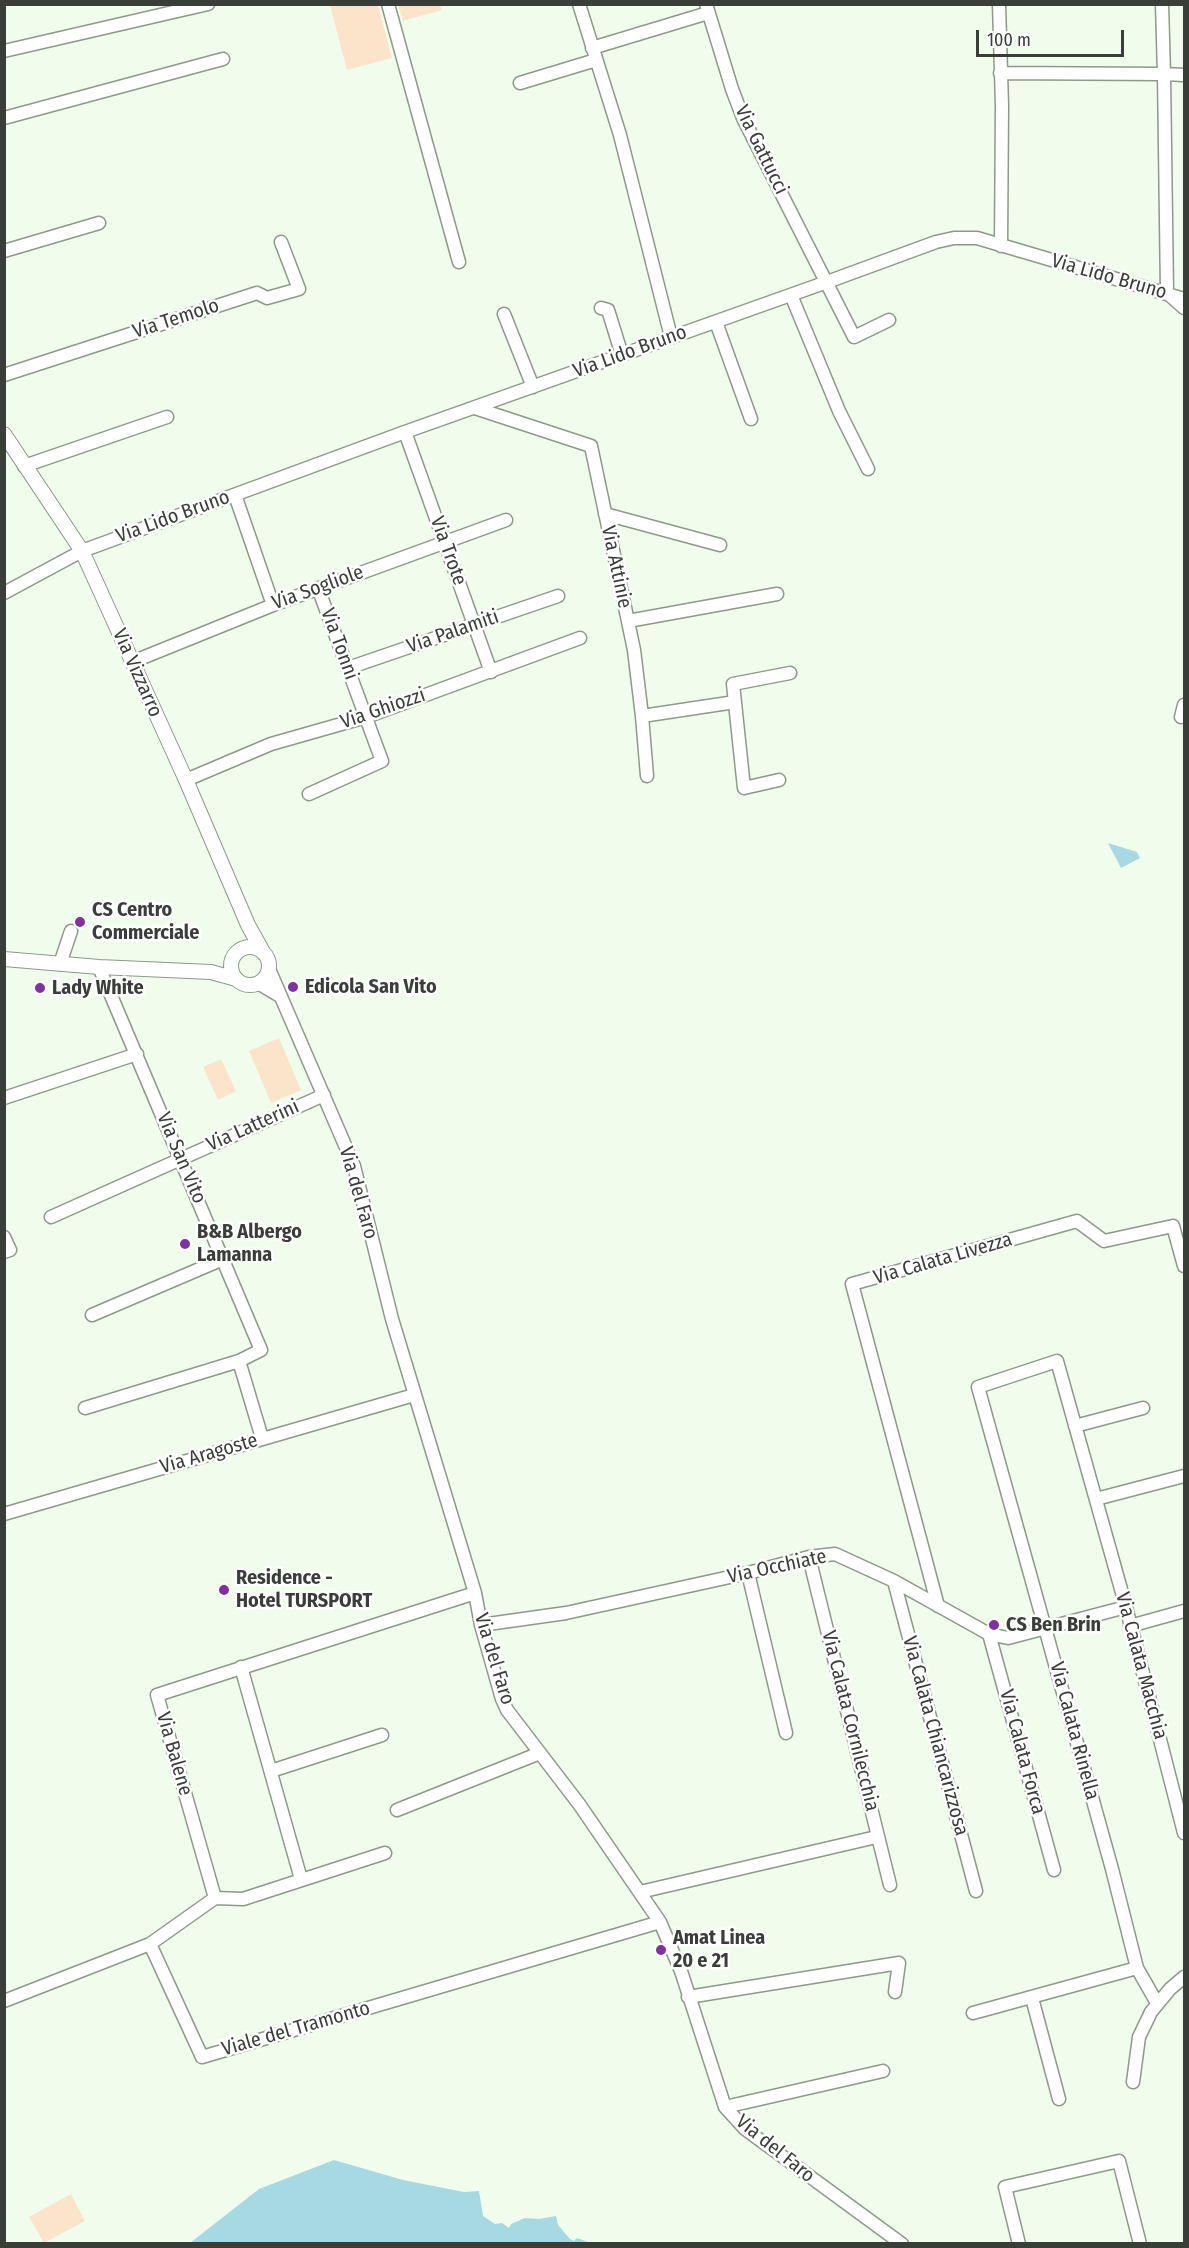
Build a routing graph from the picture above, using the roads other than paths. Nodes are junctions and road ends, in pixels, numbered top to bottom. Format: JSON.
{"nodes":[{"id":1,"x":208,"y":4,"type":"edge"},
{"id":2,"x":388,"y":4,"type":"edge"},
{"id":3,"x":579,"y":4,"type":"edge"},
{"id":4,"x":999,"y":4,"type":"edge"},
{"id":5,"x":1162,"y":4,"type":"edge"},
{"id":6,"x":707,"y":9,"type":"edge"},
{"id":7,"x":4,"y":51,"type":"edge"},
{"id":8,"x":594,"y":54,"type":"junction"},
{"id":9,"x":223,"y":59,"type":"dead end"},
{"id":10,"x":1000,"y":73,"type":"junction"},
{"id":11,"x":1164,"y":74,"type":"junction"},
{"id":12,"x":1185,"y":75,"type":"edge"},
{"id":13,"x":520,"y":83,"type":"dead end"},
{"id":14,"x":4,"y":118,"type":"edge"},
{"id":15,"x":99,"y":223,"type":"dead end"},
{"id":16,"x":281,"y":242,"type":"dead end"},
{"id":17,"x":1001,"y":246,"type":"junction"},
{"id":18,"x":4,"y":251,"type":"edge"},
{"id":19,"x":459,"y":262,"type":"dead end"},
{"id":20,"x":827,"y":282,"type":"junction"},
{"id":21,"x":1167,"y":293,"type":"junction"},
{"id":22,"x":791,"y":295,"type":"junction"},
{"id":23,"x":1185,"y":299,"type":"edge"},
{"id":24,"x":601,"y":308,"type":"dead end"},
{"id":25,"x":1185,"y":308,"type":"edge"},
{"id":26,"x":504,"y":314,"type":"dead end"},
{"id":27,"x":889,"y":320,"type":"dead end"},
{"id":28,"x":716,"y":322,"type":"junction"},
{"id":29,"x":671,"y":337,"type":"junction"},
{"id":30,"x":621,"y":355,"type":"junction"},
{"id":31,"x":4,"y":375,"type":"edge"},
{"id":32,"x":533,"y":387,"type":"junction"},
{"id":33,"x":475,"y":408,"type":"junction"},
{"id":34,"x":167,"y":417,"type":"dead end"},
{"id":35,"x":751,"y":419,"type":"dead end"},
{"id":36,"x":405,"y":432,"type":"junction"},
{"id":37,"x":4,"y":434,"type":"edge"},
{"id":38,"x":24,"y":466,"type":"junction"},
{"id":39,"x":868,"y":469,"type":"dead end"},
{"id":40,"x":235,"y":495,"type":"junction"},
{"id":41,"x":605,"y":514,"type":"junction"},
{"id":42,"x":506,"y":520,"type":"dead end"},
{"id":43,"x":446,"y":541,"type":"junction"},
{"id":44,"x":720,"y":545,"type":"dead end"},
{"id":45,"x":82,"y":550,"type":"junction"},
{"id":46,"x":318,"y":588,"type":"junction"},
{"id":47,"x":4,"y":593,"type":"edge"},
{"id":48,"x":777,"y":594,"type":"dead end"},
{"id":49,"x":558,"y":596,"type":"dead end"},
{"id":50,"x":273,"y":604,"type":"junction"},
{"id":51,"x":628,"y":621,"type":"junction"},
{"id":52,"x":474,"y":625,"type":"junction"},
{"id":53,"x":580,"y":638,"type":"dead end"},
{"id":54,"x":132,"y":662,"type":"junction"},
{"id":55,"x":348,"y":668,"type":"junction"},
{"id":56,"x":491,"y":672,"type":"junction"},
{"id":57,"x":790,"y":673,"type":"dead end"},
{"id":58,"x":735,"y":702,"type":"junction"},
{"id":59,"x":1185,"y":705,"type":"edge"},
{"id":60,"x":642,"y":716,"type":"junction"},
{"id":61,"x":1185,"y":716,"type":"edge"},
{"id":62,"x":366,"y":717,"type":"junction"},
{"id":63,"x":647,"y":776,"type":"dead end"},
{"id":64,"x":186,"y":780,"type":"junction"},
{"id":65,"x":779,"y":780,"type":"dead end"},
{"id":66,"x":309,"y":794,"type":"dead end"},
{"id":67,"x":248,"y":925,"type":"junction"},
{"id":68,"x":71,"y":932,"type":"dead end"},
{"id":69,"x":245,"y":948,"type":"junction"},
{"id":70,"x":263,"y":952,"type":"junction"},
{"id":71,"x":4,"y":959,"type":"edge"},
{"id":72,"x":232,"y":961,"type":"junction"},
{"id":73,"x":60,"y":964,"type":"junction"},
{"id":74,"x":99,"y":967,"type":"junction"},
{"id":75,"x":269,"y":969,"type":"junction"},
{"id":76,"x":211,"y":972,"type":"junction"},
{"id":77,"x":236,"y":979,"type":"junction"},
{"id":78,"x":258,"y":983,"type":"junction"},
{"id":79,"x":280,"y":996,"type":"junction"},
{"id":80,"x":137,"y":1054,"type":"junction"},
{"id":81,"x":324,"y":1095,"type":"junction"},
{"id":82,"x":4,"y":1098,"type":"edge"},
{"id":83,"x":180,"y":1158,"type":"junction"},
{"id":84,"x":51,"y":1216,"type":"dead end"},
{"id":85,"x":4,"y":1238,"type":"edge"},
{"id":86,"x":4,"y":1252,"type":"edge"},
{"id":87,"x":223,"y":1258,"type":"junction"},
{"id":88,"x":1185,"y":1266,"type":"edge"},
{"id":89,"x":92,"y":1315,"type":"dead end"},
{"id":90,"x":239,"y":1361,"type":"junction"},
{"id":91,"x":978,"y":1387,"type":"joint"},
{"id":92,"x":414,"y":1395,"type":"junction"},
{"id":93,"x":85,"y":1408,"type":"dead end"},
{"id":94,"x":1143,"y":1408,"type":"dead end"},
{"id":95,"x":1076,"y":1426,"type":"junction"},
{"id":96,"x":262,"y":1438,"type":"junction"},
{"id":97,"x":1185,"y":1476,"type":"edge"},
{"id":98,"x":1096,"y":1499,"type":"junction"},
{"id":99,"x":4,"y":1514,"type":"edge"},
{"id":100,"x":809,"y":1557,"type":"junction"},
{"id":101,"x":748,"y":1573,"type":"junction"},
{"id":102,"x":894,"y":1581,"type":"junction"},
{"id":103,"x":475,"y":1593,"type":"junction"},
{"id":104,"x":938,"y":1606,"type":"junction"},
{"id":105,"x":1126,"y":1607,"type":"junction"},
{"id":106,"x":1185,"y":1611,"type":"edge"},
{"id":107,"x":482,"y":1625,"type":"junction"},
{"id":108,"x":1130,"y":1626,"type":"junction"},
{"id":109,"x":1045,"y":1628,"type":"junction"},
{"id":110,"x":989,"y":1634,"type":"junction"},
{"id":111,"x":241,"y":1667,"type":"junction"},
{"id":112,"x":786,"y":1733,"type":"dead end"},
{"id":113,"x":382,"y":1736,"type":"dead end"},
{"id":114,"x":540,"y":1754,"type":"junction"},
{"id":115,"x":272,"y":1771,"type":"junction"},
{"id":116,"x":397,"y":1810,"type":"dead end"},
{"id":117,"x":1185,"y":1833,"type":"edge"},
{"id":118,"x":872,"y":1838,"type":"dead end"},
{"id":119,"x":385,"y":1853,"type":"dead end"},
{"id":120,"x":1054,"y":1870,"type":"dead end"},
{"id":121,"x":301,"y":1879,"type":"junction"},
{"id":122,"x":890,"y":1885,"type":"dead end"},
{"id":123,"x":976,"y":1891,"type":"dead end"},
{"id":124,"x":640,"y":1892,"type":"junction"},
{"id":125,"x":215,"y":1898,"type":"junction"},
{"id":126,"x":660,"y":1922,"type":"junction"},
{"id":127,"x":150,"y":1944,"type":"junction"},
{"id":128,"x":1137,"y":1968,"type":"junction"},
{"id":129,"x":1185,"y":1977,"type":"edge"},
{"id":130,"x":895,"y":1992,"type":"dead end"},
{"id":131,"x":688,"y":1997,"type":"junction"},
{"id":132,"x":1032,"y":1998,"type":"junction"},
{"id":133,"x":4,"y":2001,"type":"edge"},
{"id":134,"x":1157,"y":2003,"type":"junction"},
{"id":135,"x":973,"y":2013,"type":"dead end"},
{"id":136,"x":883,"y":2072,"type":"dead end"},
{"id":137,"x":1132,"y":2082,"type":"dead end"},
{"id":138,"x":1059,"y":2099,"type":"dead end"},
{"id":139,"x":725,"y":2107,"type":"junction"},
{"id":140,"x":902,"y":2244,"type":"edge"},
{"id":141,"x":1019,"y":2244,"type":"edge"},
{"id":142,"x":1140,"y":2244,"type":"edge"}],
"edges":[{"from":1,"to":7,"type":"street"},
{"from":2,"to":19,"type":"street"},
{"from":3,"to":8,"type":"street"},
{"from":4,"to":10,"type":"street"},
{"from":5,"to":11,"type":"street"},
{"from":6,"to":8,"type":"street"},
{"from":6,"to":20,"type":"street","name":"Via Gattucci"},
{"from":8,"to":13,"type":"street"},
{"from":8,"to":29,"type":"street"},
{"from":9,"to":14,"type":"street"},
{"from":10,"to":11,"type":"street"},
{"from":10,"to":17,"type":"street"},
{"from":11,"to":12,"type":"street"},
{"from":11,"to":21,"type":"street"},
{"from":15,"to":18,"type":"street"},
{"from":16,"to":31,"type":"street","name":"Via Temolo"},
{"from":17,"to":20,"type":"street","name":"Via Lido Bruno"},
{"from":17,"to":21,"type":"street","name":"Via Lido Bruno"},
{"from":20,"to":22,"type":"street","name":"Via Lido Bruno"},
{"from":20,"to":27,"type":"street","name":"Via Gattucci"},
{"from":21,"to":23,"type":"street","name":"Via Lido Bruno"},
{"from":21,"to":25,"type":"street"},
{"from":22,"to":28,"type":"street","name":"Via Lido Bruno"},
{"from":22,"to":39,"type":"street"},
{"from":24,"to":30,"type":"street"},
{"from":26,"to":32,"type":"street"},
{"from":28,"to":29,"type":"street","name":"Via Lido Bruno"},
{"from":28,"to":35,"type":"street"},
{"from":29,"to":30,"type":"street","name":"Via Lido Bruno"},
{"from":30,"to":32,"type":"street","name":"Via Lido Bruno"},
{"from":32,"to":33,"type":"street","name":"Via Lido Bruno"},
{"from":33,"to":36,"type":"street","name":"Via Lido Bruno"},
{"from":33,"to":41,"type":"street","name":"Via Attinie"},
{"from":34,"to":38,"type":"street"},
{"from":36,"to":40,"type":"street","name":"Via Lido Bruno"},
{"from":36,"to":43,"type":"street","name":"Via Trote"},
{"from":37,"to":38,"type":"street","name":"Via Vizzarro"},
{"from":38,"to":45,"type":"street","name":"Via Vizzarro"},
{"from":40,"to":45,"type":"street","name":"Via Lido Bruno"},
{"from":40,"to":50,"type":"street"},
{"from":41,"to":44,"type":"street"},
{"from":41,"to":51,"type":"street","name":"Via Attinie"},
{"from":42,"to":43,"type":"street","name":"Via Sogliole"},
{"from":43,"to":46,"type":"street","name":"Via Sogliole"},
{"from":43,"to":52,"type":"street","name":"Via Trote"},
{"from":45,"to":47,"type":"street","name":"Via Lido Bruno"},
{"from":45,"to":54,"type":"street","name":"Via Vizzarro"},
{"from":46,"to":50,"type":"street","name":"Via Sogliole"},
{"from":46,"to":55,"type":"street","name":"Via Tonni"},
{"from":48,"to":51,"type":"street"},
{"from":49,"to":52,"type":"street","name":"Via Palamiti"},
{"from":50,"to":54,"type":"street","name":"Via Sogliole"},
{"from":51,"to":60,"type":"street","name":"Via Attinie"},
{"from":52,"to":55,"type":"street","name":"Via Palamiti"},
{"from":52,"to":56,"type":"street","name":"Via Trote"},
{"from":53,"to":56,"type":"street","name":"Via Ghiozzi"},
{"from":54,"to":64,"type":"street","name":"Via Vizzarro"},
{"from":55,"to":62,"type":"street","name":"Via Tonni"},
{"from":56,"to":62,"type":"street","name":"Via Ghiozzi"},
{"from":57,"to":58,"type":"street"},
{"from":58,"to":60,"type":"street"},
{"from":58,"to":65,"type":"street"},
{"from":59,"to":61,"type":"street"},
{"from":60,"to":63,"type":"street","name":"Via Attinie"},
{"from":62,"to":64,"type":"street","name":"Via Ghiozzi"},
{"from":62,"to":66,"type":"street","name":"Via Tonni"},
{"from":64,"to":67,"type":"street","name":"Via Vizzarro"},
{"from":67,"to":69,"type":"street"},
{"from":67,"to":70,"type":"street","name":"Via Vizzarro"},
{"from":68,"to":73,"type":"street"},
{"from":69,"to":70,"type":"street"},
{"from":69,"to":72,"type":"street"},
{"from":70,"to":75,"type":"street","name":"Via Vizzarro"},
{"from":71,"to":73,"type":"street"},
{"from":72,"to":76,"type":"street"},
{"from":72,"to":77,"type":"street"},
{"from":73,"to":74,"type":"street"},
{"from":74,"to":76,"type":"street"},
{"from":74,"to":80,"type":"street","name":"Via San Vito"},
{"from":75,"to":78,"type":"street"},
{"from":75,"to":79,"type":"street","name":"Via del Faro"},
{"from":76,"to":77,"type":"street"},
{"from":77,"to":78,"type":"street"},
{"from":78,"to":79,"type":"street"},
{"from":79,"to":81,"type":"street","name":"Via del Faro"},
{"from":80,"to":82,"type":"street"},
{"from":80,"to":83,"type":"street","name":"Via San Vito"},
{"from":81,"to":83,"type":"street","name":"Via Latterini"},
{"from":81,"to":92,"type":"street","name":"Via del Faro"},
{"from":83,"to":84,"type":"street","name":"Via Latterini"},
{"from":83,"to":87,"type":"street","name":"Via San Vito"},
{"from":85,"to":86,"type":"street"},
{"from":87,"to":89,"type":"street"},
{"from":87,"to":90,"type":"street","name":"Via San Vito"},
{"from":88,"to":104,"type":"street","name":"Via Calata Livezza"},
{"from":90,"to":93,"type":"street"},
{"from":90,"to":96,"type":"street"},
{"from":91,"to":95,"type":"street","name":"Via Calata Macchia"},
{"from":91,"to":109,"type":"street","name":"Via Calata Rinella"},
{"from":92,"to":96,"type":"street","name":"Via Aragoste"},
{"from":92,"to":103,"type":"street","name":"Via del Faro"},
{"from":94,"to":95,"type":"street"},
{"from":95,"to":98,"type":"street","name":"Via Calata Macchia"},
{"from":96,"to":99,"type":"street","name":"Via Aragoste"},
{"from":97,"to":98,"type":"street"},
{"from":98,"to":105,"type":"street","name":"Via Calata Macchia"},
{"from":100,"to":101,"type":"street","name":"Via Occhiate"},
{"from":100,"to":102,"type":"street","name":"Via Occhiate"},
{"from":100,"to":122,"type":"street","name":"Via Calata Cornilecchia"},
{"from":101,"to":107,"type":"street","name":"Via Occhiate"},
{"from":101,"to":112,"type":"street"},
{"from":102,"to":104,"type":"street","name":"Via Occhiate"},
{"from":102,"to":123,"type":"street","name":"Via Calata Chiancarizzosa"},
{"from":103,"to":107,"type":"street","name":"Via del Faro"},
{"from":103,"to":111,"type":"street","name":"Via Balene"},
{"from":104,"to":110,"type":"street","name":"Via Occhiate"},
{"from":105,"to":108,"type":"street","name":"Via Calata Macchia"},
{"from":105,"to":109,"type":"street","name":"Via Occhiate"},
{"from":106,"to":108,"type":"street"},
{"from":107,"to":114,"type":"street","name":"Via del Faro"},
{"from":108,"to":117,"type":"street","name":"Via Calata Macchia"},
{"from":109,"to":110,"type":"street","name":"Via Occhiate"},
{"from":109,"to":128,"type":"street","name":"Via Calata Rinella"},
{"from":110,"to":120,"type":"street","name":"Via Calata Forca"},
{"from":111,"to":115,"type":"street"},
{"from":111,"to":125,"type":"street","name":"Via Balene"},
{"from":113,"to":115,"type":"street"},
{"from":114,"to":116,"type":"street"},
{"from":114,"to":124,"type":"street","name":"Via del Faro"},
{"from":115,"to":121,"type":"street"},
{"from":118,"to":124,"type":"street"},
{"from":119,"to":121,"type":"street"},
{"from":121,"to":125,"type":"street"},
{"from":124,"to":126,"type":"street","name":"Via del Faro"},
{"from":125,"to":127,"type":"street"},
{"from":126,"to":127,"type":"street","name":"Viale del Tramonto"},
{"from":126,"to":131,"type":"street","name":"Via del Faro"},
{"from":127,"to":133,"type":"street"},
{"from":128,"to":132,"type":"street"},
{"from":128,"to":134,"type":"street","name":"Via Calata Rinella"},
{"from":129,"to":134,"type":"street"},
{"from":130,"to":131,"type":"street"},
{"from":131,"to":139,"type":"street","name":"Via del Faro"},
{"from":132,"to":135,"type":"street"},
{"from":132,"to":138,"type":"street"},
{"from":134,"to":137,"type":"street"},
{"from":136,"to":139,"type":"street"},
{"from":139,"to":140,"type":"street","name":"Via del Faro"},
{"from":141,"to":142,"type":"street"}]}
